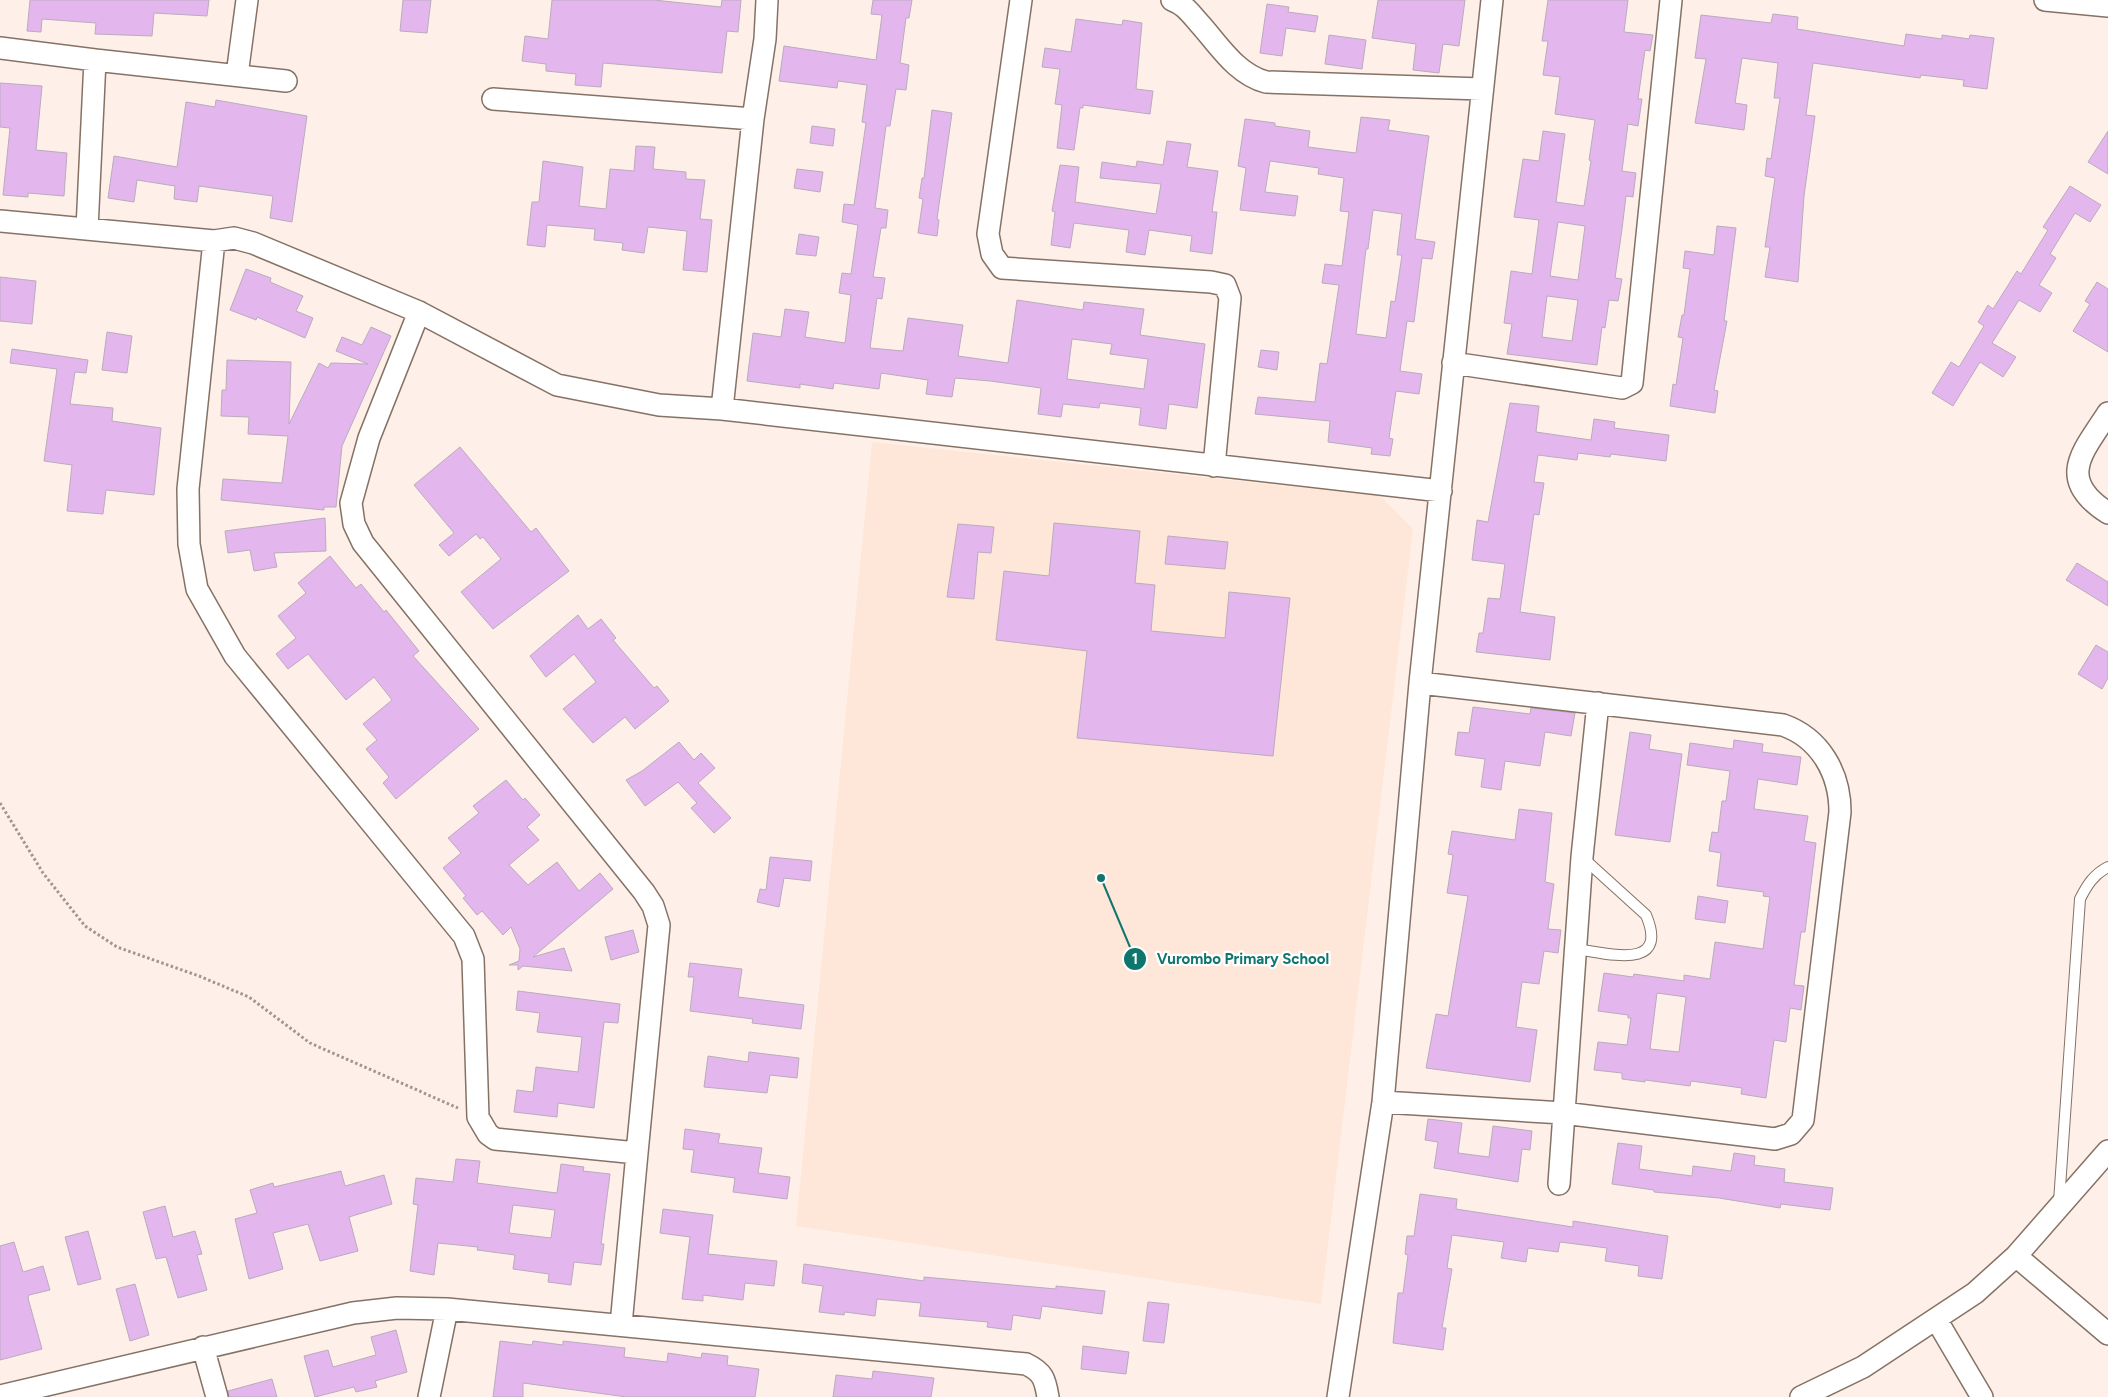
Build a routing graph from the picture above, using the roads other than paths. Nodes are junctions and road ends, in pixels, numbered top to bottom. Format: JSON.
{"nodes":[{"id":1,"x":247,"y":0,"type":"edge"},
{"id":2,"x":767,"y":0,"type":"edge"},
{"id":3,"x":1021,"y":0,"type":"edge"},
{"id":4,"x":1172,"y":0,"type":"edge"},
{"id":5,"x":1492,"y":0,"type":"edge"},
{"id":6,"x":1671,"y":0,"type":"edge"},
{"id":7,"x":2045,"y":0,"type":"edge"},
{"id":8,"x":2108,"y":6,"type":"edge"},
{"id":9,"x":0,"y":48,"type":"edge"},
{"id":10,"x":95,"y":60,"type":"junction"},
{"id":11,"x":237,"y":75,"type":"junction"},
{"id":12,"x":286,"y":82,"type":"dead end"},
{"id":13,"x":1482,"y":89,"type":"junction"},
{"id":14,"x":493,"y":99,"type":"dead end"},
{"id":15,"x":753,"y":119,"type":"junction"},
{"id":16,"x":0,"y":220,"type":"edge"},
{"id":17,"x":87,"y":229,"type":"junction"},
{"id":18,"x":214,"y":240,"type":"junction"},
{"id":19,"x":419,"y":312,"type":"junction"},
{"id":20,"x":1452,"y":363,"type":"junction"},
{"id":21,"x":722,"y":409,"type":"junction"},
{"id":22,"x":2108,"y":413,"type":"edge"},
{"id":23,"x":1214,"y":466,"type":"junction"},
{"id":24,"x":1441,"y":491,"type":"junction"},
{"id":25,"x":2108,"y":513,"type":"edge"},
{"id":26,"x":1420,"y":683,"type":"junction"},
{"id":27,"x":1598,"y":703,"type":"junction"},
{"id":28,"x":1582,"y":857,"type":"junction"},
{"id":29,"x":2108,"y":867,"type":"edge"},
{"id":30,"x":1576,"y":949,"type":"junction"},
{"id":31,"x":1384,"y":1102,"type":"junction"},
{"id":32,"x":1563,"y":1113,"type":"junction"},
{"id":33,"x":2108,"y":1151,"type":"edge"},
{"id":34,"x":638,"y":1153,"type":"junction"},
{"id":35,"x":1559,"y":1184,"type":"dead end"},
{"id":36,"x":2059,"y":1208,"type":"junction"},
{"id":37,"x":2016,"y":1256,"type":"junction"},
{"id":38,"x":447,"y":1309,"type":"junction"},
{"id":39,"x":1936,"y":1319,"type":"junction"},
{"id":40,"x":621,"y":1326,"type":"junction"},
{"id":41,"x":2108,"y":1334,"type":"edge"},
{"id":42,"x":203,"y":1348,"type":"junction"},
{"id":43,"x":0,"y":1396,"type":"edge"},
{"id":44,"x":1808,"y":1396,"type":"edge"},
{"id":45,"x":217,"y":1397,"type":"edge"},
{"id":46,"x":429,"y":1397,"type":"edge"},
{"id":47,"x":1048,"y":1397,"type":"edge"},
{"id":48,"x":1338,"y":1397,"type":"edge"},
{"id":49,"x":1982,"y":1397,"type":"edge"}],
"edges":[{"from":1,"to":11,"type":"street"},
{"from":2,"to":15,"type":"street"},
{"from":3,"to":23,"type":"street"},
{"from":4,"to":13,"type":"street"},
{"from":5,"to":13,"type":"street"},
{"from":6,"to":20,"type":"street"},
{"from":7,"to":8,"type":"street"},
{"from":9,"to":10,"type":"street"},
{"from":10,"to":11,"type":"street"},
{"from":10,"to":17,"type":"street"},
{"from":11,"to":12,"type":"street"},
{"from":13,"to":20,"type":"street"},
{"from":14,"to":15,"type":"street"},
{"from":15,"to":21,"type":"street"},
{"from":16,"to":17,"type":"street"},
{"from":17,"to":18,"type":"street"},
{"from":18,"to":19,"type":"street"},
{"from":18,"to":34,"type":"street"},
{"from":19,"to":21,"type":"street"},
{"from":19,"to":34,"type":"street"},
{"from":20,"to":24,"type":"street"},
{"from":21,"to":23,"type":"street"},
{"from":22,"to":25,"type":"street"},
{"from":23,"to":24,"type":"street"},
{"from":24,"to":26,"type":"street"},
{"from":26,"to":27,"type":"street"},
{"from":26,"to":31,"type":"street"},
{"from":27,"to":28,"type":"street"},
{"from":27,"to":32,"type":"street"},
{"from":28,"to":30,"type":"street"},
{"from":28,"to":30,"type":"lane"},
{"from":29,"to":36,"type":"lane"},
{"from":30,"to":32,"type":"street"},
{"from":31,"to":32,"type":"street"},
{"from":31,"to":48,"type":"street"},
{"from":32,"to":35,"type":"street"},
{"from":33,"to":36,"type":"street"},
{"from":34,"to":40,"type":"street"},
{"from":36,"to":37,"type":"street"},
{"from":37,"to":39,"type":"street"},
{"from":37,"to":41,"type":"street"},
{"from":38,"to":40,"type":"street"},
{"from":38,"to":42,"type":"street"},
{"from":38,"to":46,"type":"street"},
{"from":39,"to":44,"type":"street"},
{"from":39,"to":49,"type":"street"},
{"from":40,"to":47,"type":"street"},
{"from":42,"to":43,"type":"street"},
{"from":42,"to":45,"type":"street"}]}
